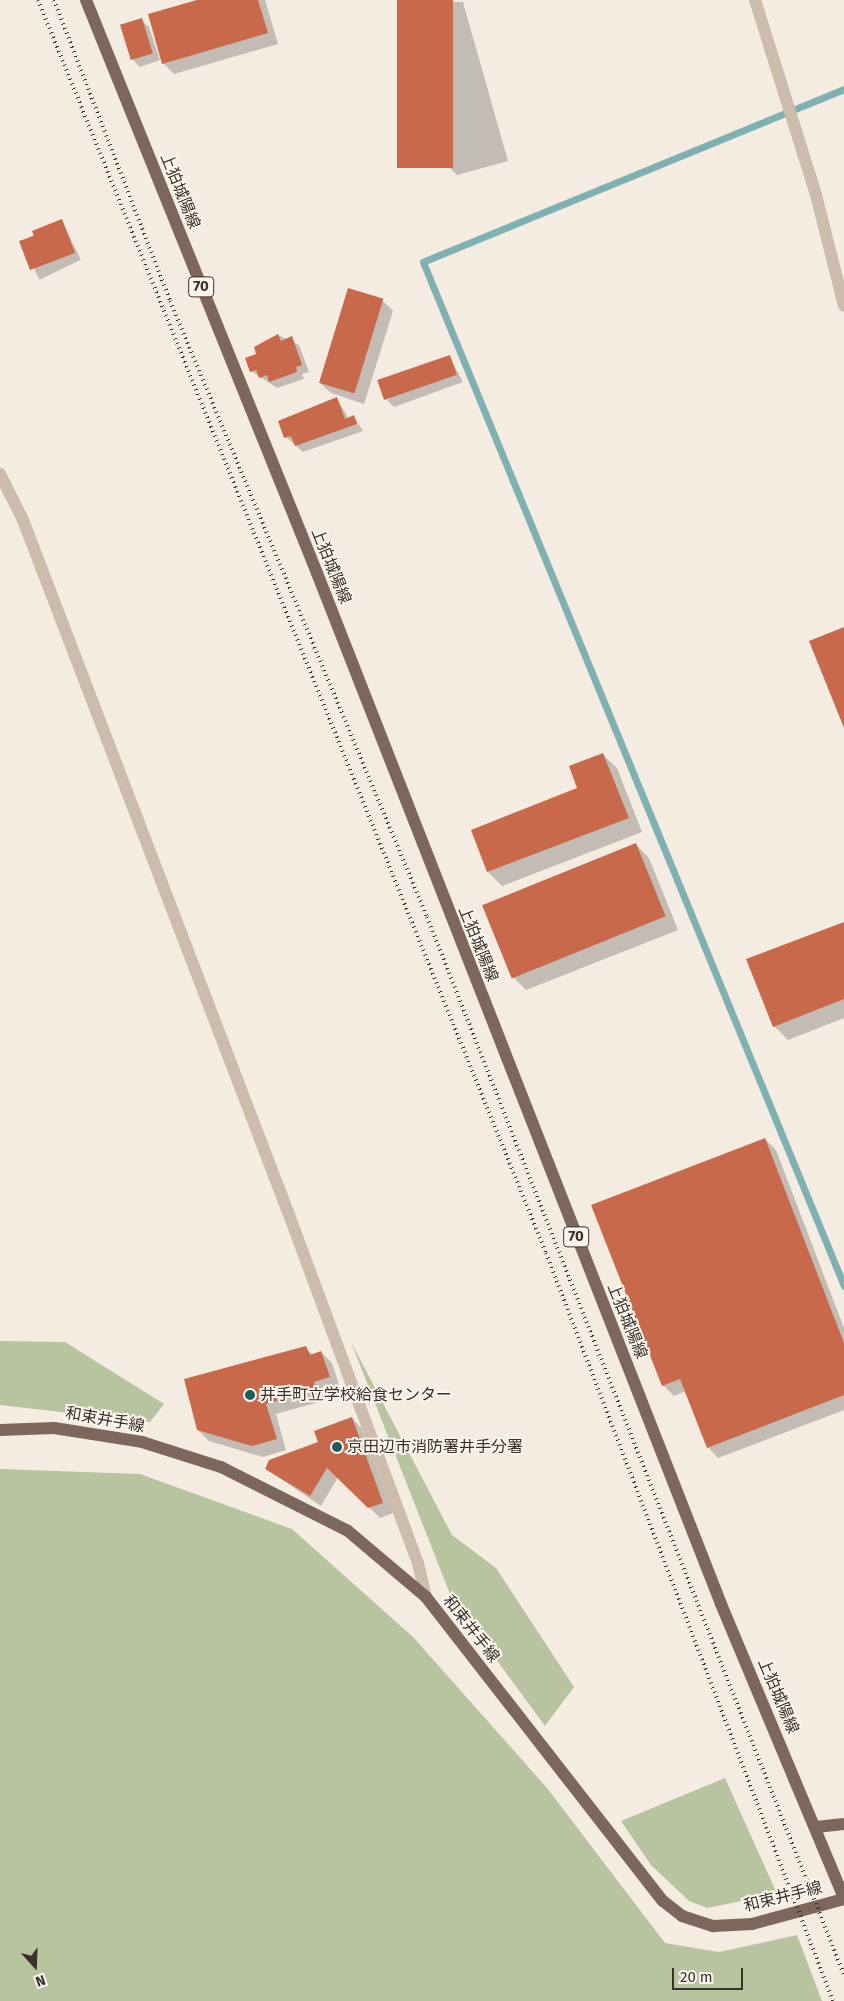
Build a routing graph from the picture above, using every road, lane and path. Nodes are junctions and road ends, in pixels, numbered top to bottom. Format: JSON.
{"nodes":[{"id":1,"x":86,"y":0,"type":"edge"},
{"id":2,"x":755,"y":0,"type":"edge"},
{"id":3,"x":844,"y":306,"type":"edge"},
{"id":4,"x":0,"y":474,"type":"edge"},
{"id":5,"x":0,"y":1430,"type":"edge"},
{"id":6,"x":426,"y":1597,"type":"junction"},
{"id":7,"x":844,"y":1824,"type":"edge"},
{"id":8,"x":816,"y":1827,"type":"junction"},
{"id":9,"x":844,"y":1899,"type":"edge"}],
"edges":[{"from":1,"to":8,"type":"main road","name":"上狛城陽線","number":"70"},
{"from":2,"to":3,"type":"street"},
{"from":4,"to":6,"type":"street"},
{"from":5,"to":6,"type":"main road","name":"和束井手線"},
{"from":6,"to":9,"type":"main road","name":"和束井手線"},
{"from":7,"to":8,"type":"main road"},
{"from":8,"to":9,"type":"main road","name":"上狛城陽線","number":"70"}]}
